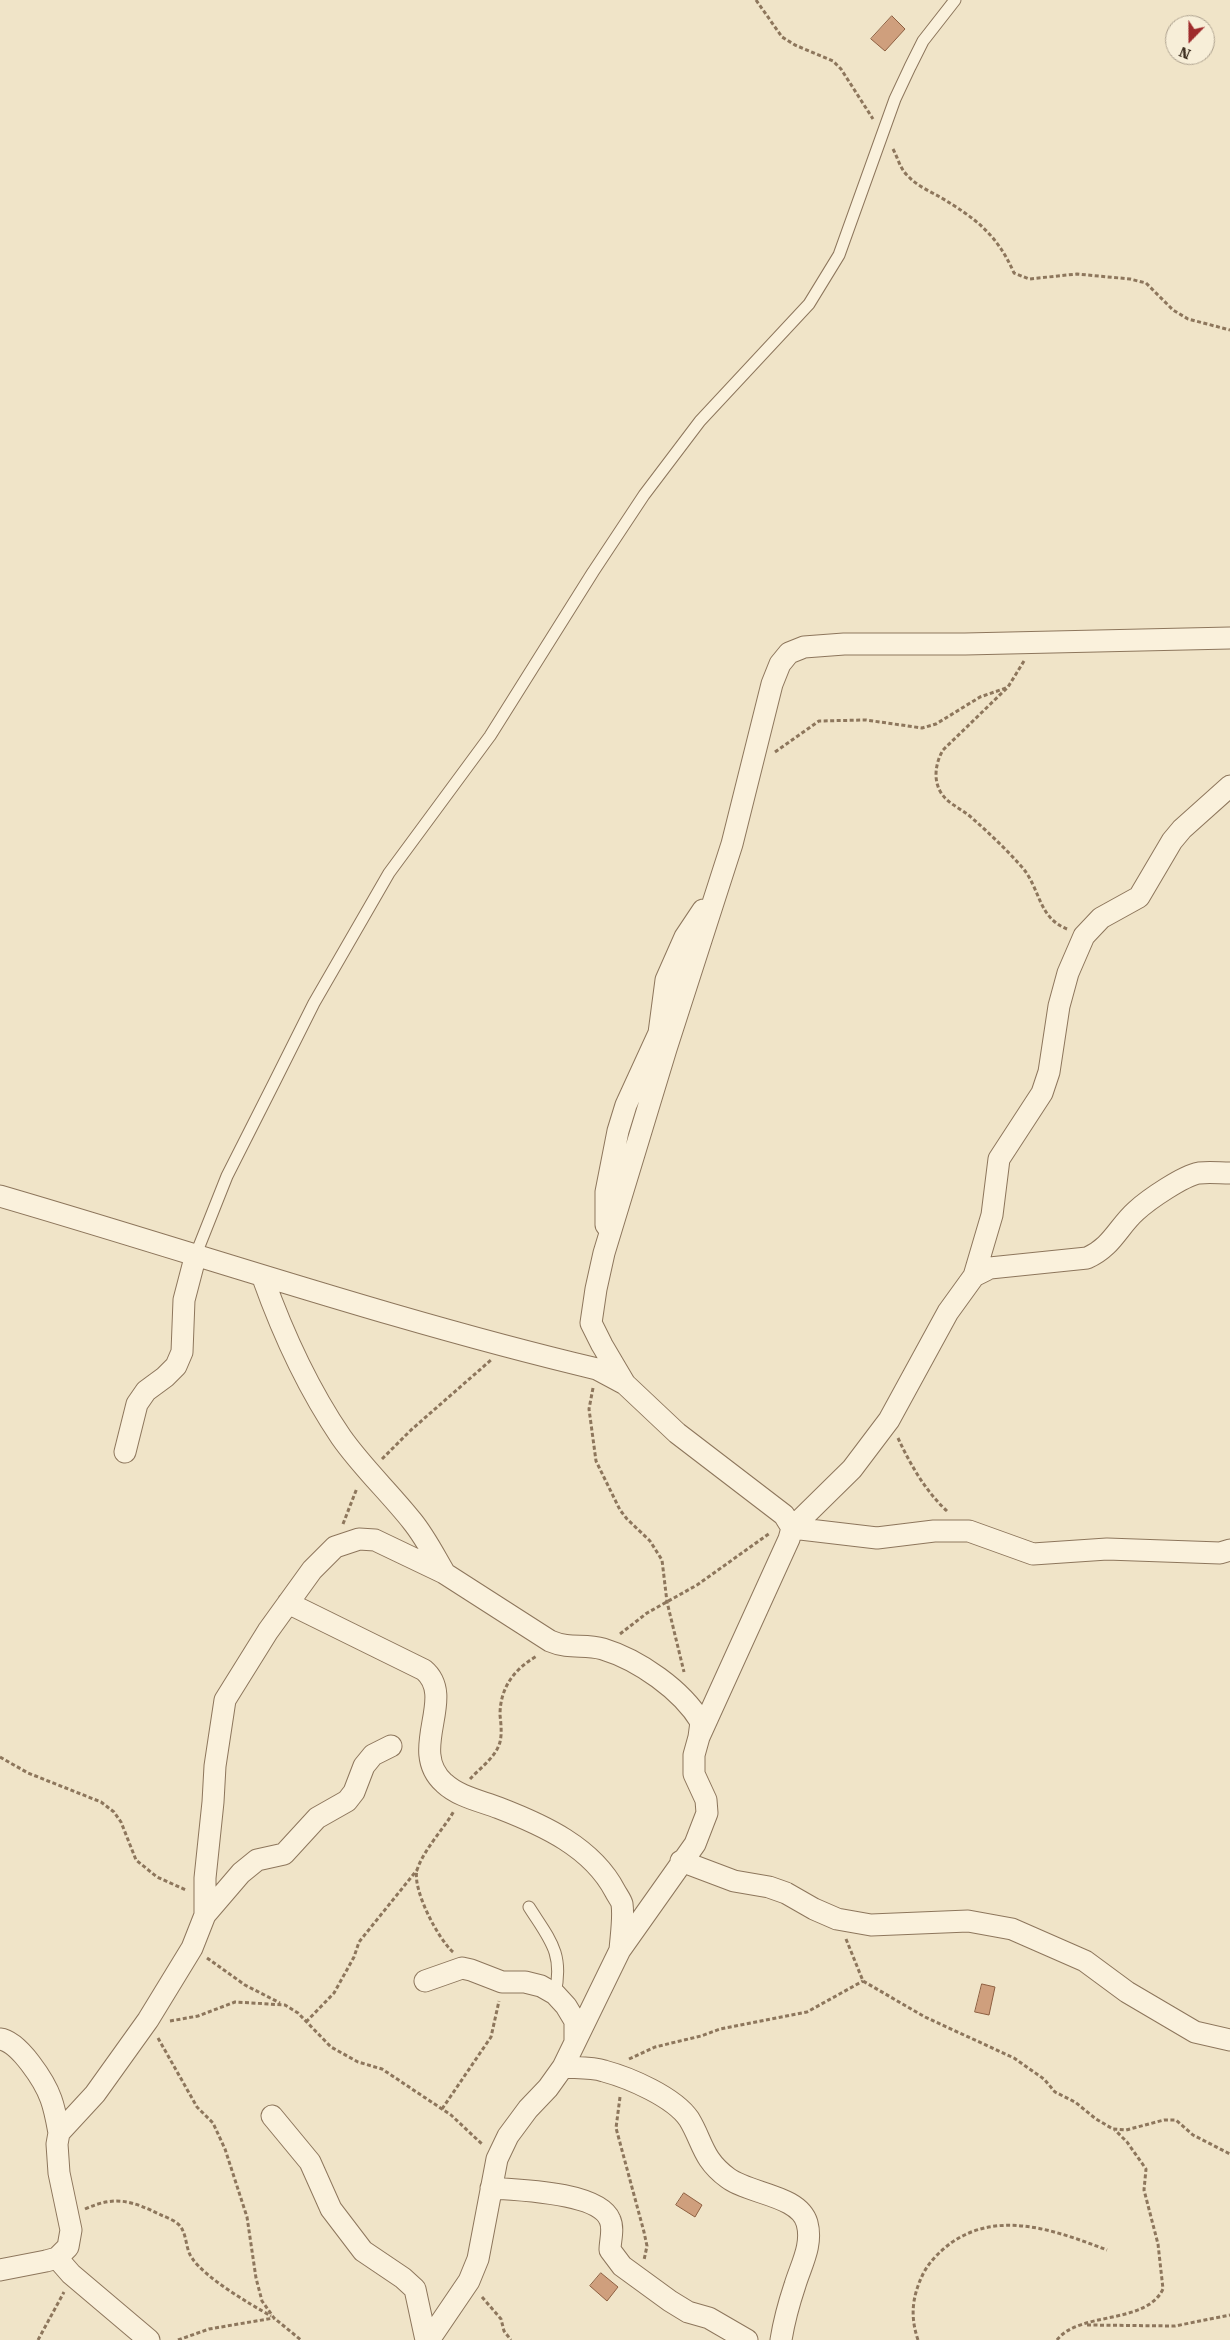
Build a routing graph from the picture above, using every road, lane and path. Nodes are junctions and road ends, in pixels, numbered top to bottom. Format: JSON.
{"nodes":[{"id":1,"x":756,"y":0,"type":"edge"},
{"id":2,"x":955,"y":0,"type":"edge"},
{"id":3,"x":883,"y":134,"type":"junction"},
{"id":4,"x":1230,"y":330,"type":"edge"},
{"id":5,"x":1230,"y":638,"type":"edge"},
{"id":6,"x":1037,"y":642,"type":"junction"},
{"id":7,"x":1008,"y":687,"type":"junction"},
{"id":8,"x":752,"y":768,"type":"junction"},
{"id":9,"x":1230,"y":786,"type":"edge"},
{"id":10,"x":1084,"y":936,"type":"junction"},
{"id":11,"x":1230,"y":1173,"type":"edge"},
{"id":12,"x":0,"y":1196,"type":"edge"},
{"id":13,"x":196,"y":1254,"type":"junction"},
{"id":14,"x":974,"y":1276,"type":"junction"},
{"id":15,"x":263,"y":1278,"type":"junction"},
{"id":16,"x":591,"y":1322,"type":"junction"},
{"id":17,"x":508,"y":1345,"type":"junction"},
{"id":18,"x":597,"y":1369,"type":"junction"},
{"id":19,"x":625,"y":1384,"type":"junction"},
{"id":20,"x":889,"y":1420,"type":"junction"},
{"id":21,"x":125,"y":1452,"type":"dead end"},
{"id":22,"x":368,"y":1472,"type":"junction"},
{"id":23,"x":788,"y":1521,"type":"junction"},
{"id":24,"x":969,"y":1531,"type":"junction"},
{"id":25,"x":335,"y":1547,"type":"junction"},
{"id":26,"x":1230,"y":1550,"type":"edge"},
{"id":27,"x":444,"y":1573,"type":"junction"},
{"id":28,"x":667,"y":1602,"type":"junction"},
{"id":29,"x":288,"y":1603,"type":"junction"},
{"id":30,"x":564,"y":1647,"type":"junction"},
{"id":31,"x":602,"y":1648,"type":"junction"},
{"id":32,"x":692,"y":1706,"type":"junction"},
{"id":33,"x":699,"y":1737,"type":"junction"},
{"id":34,"x":391,"y":1746,"type":"dead end"},
{"id":35,"x":0,"y":1757,"type":"edge"},
{"id":36,"x":457,"y":1792,"type":"junction"},
{"id":37,"x":682,"y":1862,"type":"junction"},
{"id":38,"x":417,"y":1870,"type":"junction"},
{"id":39,"x":528,"y":1907,"type":"dead end"},
{"id":40,"x":204,"y":1915,"type":"junction"},
{"id":41,"x":837,"y":1919,"type":"junction"},
{"id":42,"x":192,"y":1948,"type":"junction"},
{"id":43,"x":620,"y":1950,"type":"junction"},
{"id":44,"x":471,"y":1970,"type":"junction"},
{"id":45,"x":425,"y":1981,"type":"dead end"},
{"id":46,"x":863,"y":1981,"type":"junction"},
{"id":47,"x":510,"y":1982,"type":"junction"},
{"id":48,"x":555,"y":1994,"type":"junction"},
{"id":49,"x":285,"y":2005,"type":"junction"},
{"id":50,"x":148,"y":2020,"type":"junction"},
{"id":51,"x":306,"y":2022,"type":"junction"},
{"id":52,"x":0,"y":2039,"type":"edge"},
{"id":53,"x":1230,"y":2040,"type":"edge"},
{"id":54,"x":575,"y":2042,"type":"junction"},
{"id":55,"x":563,"y":2066,"type":"junction"},
{"id":56,"x":603,"y":2070,"type":"junction"},
{"id":57,"x":625,"y":2079,"type":"junction"},
{"id":58,"x":442,"y":2109,"type":"junction"},
{"id":59,"x":272,"y":2116,"type":"dead end"},
{"id":60,"x":1113,"y":2129,"type":"junction"},
{"id":61,"x":60,"y":2133,"type":"junction"},
{"id":62,"x":1230,"y":2154,"type":"edge"},
{"id":63,"x":498,"y":2159,"type":"junction"},
{"id":64,"x":491,"y":2188,"type":"junction"},
{"id":65,"x":69,"y":2216,"type":"junction"},
{"id":66,"x":1107,"y":2250,"type":"dead end"},
{"id":67,"x":57,"y":2258,"type":"junction"},
{"id":68,"x":0,"y":2270,"type":"edge"},
{"id":69,"x":71,"y":2274,"type":"junction"},
{"id":70,"x":636,"y":2278,"type":"junction"},
{"id":71,"x":469,"y":2281,"type":"junction"},
{"id":72,"x":1230,"y":2315,"type":"edge"},
{"id":73,"x":274,"y":2318,"type":"junction"},
{"id":74,"x":1081,"y":2325,"type":"junction"},
{"id":75,"x":38,"y":2340,"type":"edge"},
{"id":76,"x":149,"y":2340,"type":"edge"},
{"id":77,"x":178,"y":2340,"type":"edge"},
{"id":78,"x":301,"y":2340,"type":"edge"},
{"id":79,"x":428,"y":2340,"type":"edge"},
{"id":80,"x":511,"y":2340,"type":"edge"},
{"id":81,"x":747,"y":2340,"type":"edge"},
{"id":82,"x":781,"y":2340,"type":"edge"},
{"id":83,"x":918,"y":2340,"type":"edge"},
{"id":84,"x":1057,"y":2340,"type":"edge"}],
"edges":[{"from":1,"to":3,"type":"path"},
{"from":2,"to":3,"type":"lane"},
{"from":3,"to":4,"type":"path"},
{"from":3,"to":13,"type":"lane"},
{"from":5,"to":6,"type":"street"},
{"from":6,"to":7,"type":"path"},
{"from":6,"to":8,"type":"street"},
{"from":7,"to":8,"type":"path"},
{"from":7,"to":10,"type":"path"},
{"from":8,"to":16,"type":"street"},
{"from":9,"to":10,"type":"street"},
{"from":10,"to":14,"type":"street"},
{"from":11,"to":14,"type":"street"},
{"from":12,"to":13,"type":"street"},
{"from":13,"to":15,"type":"street"},
{"from":13,"to":21,"type":"street"},
{"from":14,"to":20,"type":"street"},
{"from":15,"to":17,"type":"street"},
{"from":15,"to":22,"type":"street"},
{"from":16,"to":18,"type":"street"},
{"from":16,"to":19,"type":"street"},
{"from":17,"to":18,"type":"street"},
{"from":17,"to":22,"type":"path"},
{"from":18,"to":19,"type":"street"},
{"from":18,"to":28,"type":"path"},
{"from":19,"to":23,"type":"street"},
{"from":20,"to":23,"type":"street"},
{"from":20,"to":24,"type":"path"},
{"from":22,"to":25,"type":"path"},
{"from":22,"to":27,"type":"street"},
{"from":23,"to":24,"type":"street"},
{"from":23,"to":28,"type":"path"},
{"from":23,"to":33,"type":"street"},
{"from":24,"to":26,"type":"street"},
{"from":25,"to":27,"type":"street"},
{"from":25,"to":29,"type":"street"},
{"from":27,"to":30,"type":"street"},
{"from":28,"to":31,"type":"path"},
{"from":28,"to":32,"type":"path"},
{"from":29,"to":36,"type":"street"},
{"from":29,"to":40,"type":"street"},
{"from":30,"to":31,"type":"street"},
{"from":30,"to":36,"type":"path"},
{"from":31,"to":32,"type":"street"},
{"from":32,"to":33,"type":"street"},
{"from":33,"to":37,"type":"street"},
{"from":34,"to":40,"type":"street"},
{"from":35,"to":40,"type":"path"},
{"from":36,"to":38,"type":"path"},
{"from":36,"to":43,"type":"street"},
{"from":37,"to":41,"type":"street"},
{"from":37,"to":43,"type":"street"},
{"from":38,"to":44,"type":"path"},
{"from":38,"to":51,"type":"path"},
{"from":39,"to":48,"type":"lane"},
{"from":40,"to":42,"type":"street"},
{"from":41,"to":46,"type":"path"},
{"from":41,"to":53,"type":"street"},
{"from":42,"to":49,"type":"path"},
{"from":42,"to":50,"type":"street"},
{"from":43,"to":54,"type":"street"},
{"from":44,"to":45,"type":"street"},
{"from":44,"to":47,"type":"street"},
{"from":46,"to":56,"type":"path"},
{"from":46,"to":60,"type":"path"},
{"from":47,"to":48,"type":"street"},
{"from":47,"to":58,"type":"path"},
{"from":48,"to":54,"type":"street"},
{"from":49,"to":50,"type":"path"},
{"from":49,"to":51,"type":"path"},
{"from":50,"to":61,"type":"street"},
{"from":50,"to":73,"type":"path"},
{"from":51,"to":58,"type":"path"},
{"from":52,"to":61,"type":"street"},
{"from":54,"to":55,"type":"street"},
{"from":55,"to":56,"type":"street"},
{"from":55,"to":63,"type":"street"},
{"from":56,"to":57,"type":"street"},
{"from":57,"to":70,"type":"path"},
{"from":57,"to":82,"type":"street"},
{"from":58,"to":63,"type":"path"},
{"from":59,"to":79,"type":"street"},
{"from":60,"to":62,"type":"path"},
{"from":60,"to":74,"type":"path"},
{"from":61,"to":65,"type":"street"},
{"from":63,"to":64,"type":"street"},
{"from":64,"to":70,"type":"street"},
{"from":64,"to":71,"type":"street"},
{"from":65,"to":67,"type":"street"},
{"from":65,"to":73,"type":"path"},
{"from":66,"to":83,"type":"path"},
{"from":67,"to":68,"type":"street"},
{"from":67,"to":69,"type":"street"},
{"from":69,"to":75,"type":"path"},
{"from":69,"to":76,"type":"street"},
{"from":70,"to":81,"type":"street"},
{"from":71,"to":79,"type":"street"},
{"from":71,"to":80,"type":"path"},
{"from":72,"to":74,"type":"path"},
{"from":73,"to":77,"type":"path"},
{"from":73,"to":78,"type":"path"},
{"from":74,"to":84,"type":"path"}]}
